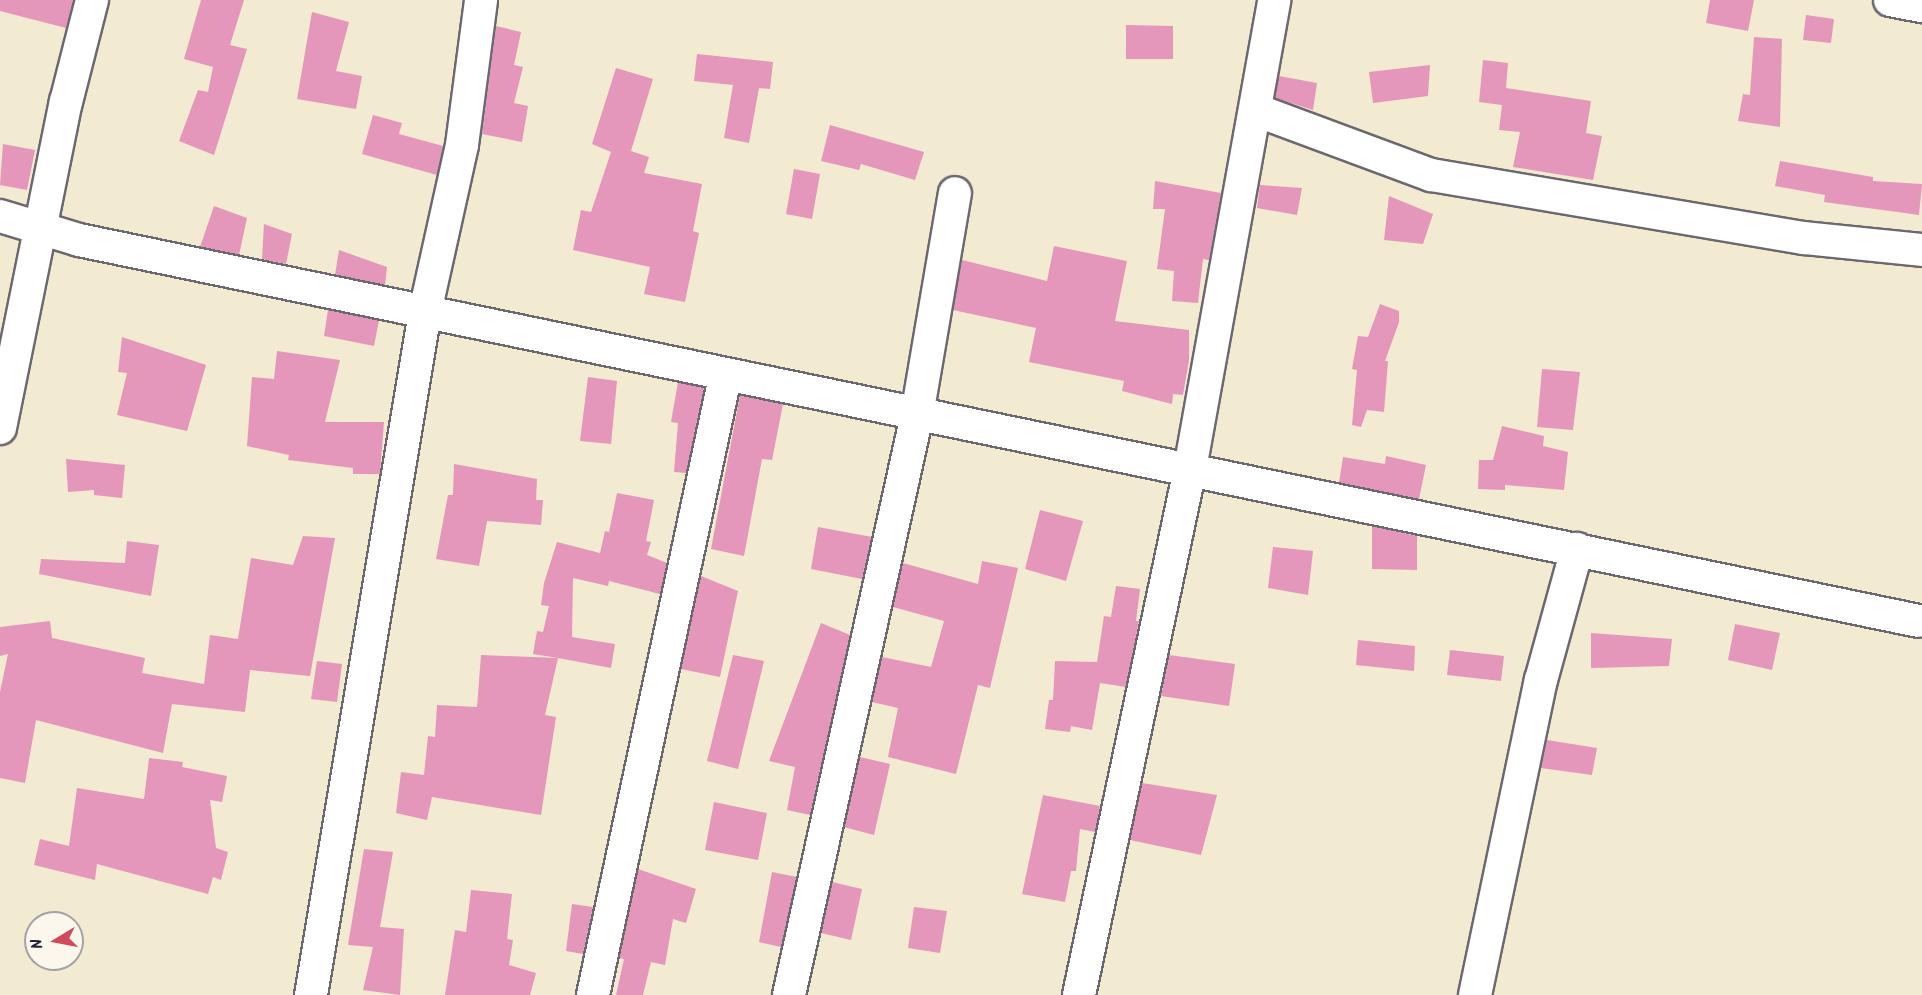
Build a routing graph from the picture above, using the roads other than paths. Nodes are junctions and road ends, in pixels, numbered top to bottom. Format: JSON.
{"nodes":[{"id":1,"x":92,"y":0,"type":"edge"},
{"id":2,"x":481,"y":0,"type":"edge"},
{"id":3,"x":1274,"y":0,"type":"edge"},
{"id":4,"x":1890,"y":0,"type":"edge"},
{"id":5,"x":1922,"y":6,"type":"edge"},
{"id":6,"x":1256,"y":110,"type":"junction"},
{"id":7,"x":955,"y":193,"type":"dead end"},
{"id":8,"x":0,"y":216,"type":"edge"},
{"id":9,"x":39,"y":228,"type":"junction"},
{"id":10,"x":1922,"y":250,"type":"edge"},
{"id":11,"x":425,"y":312,"type":"junction"},
{"id":12,"x":725,"y":377,"type":"junction"},
{"id":13,"x":917,"y":415,"type":"junction"},
{"id":14,"x":0,"y":428,"type":"edge"},
{"id":15,"x":1190,"y":469,"type":"junction"},
{"id":16,"x":1577,"y":549,"type":"junction"},
{"id":17,"x":1918,"y":621,"type":"dead end"},
{"id":18,"x":311,"y":995,"type":"edge"},
{"id":19,"x":593,"y":995,"type":"edge"},
{"id":20,"x":789,"y":995,"type":"edge"},
{"id":21,"x":1079,"y":995,"type":"edge"},
{"id":22,"x":1475,"y":995,"type":"edge"}],
"edges":[{"from":1,"to":9,"type":"street"},
{"from":2,"to":11,"type":"street"},
{"from":3,"to":6,"type":"street"},
{"from":4,"to":5,"type":"street"},
{"from":6,"to":10,"type":"street"},
{"from":6,"to":15,"type":"street"},
{"from":7,"to":13,"type":"street"},
{"from":8,"to":9,"type":"street"},
{"from":9,"to":11,"type":"street"},
{"from":9,"to":14,"type":"street"},
{"from":11,"to":12,"type":"street"},
{"from":11,"to":18,"type":"street"},
{"from":12,"to":13,"type":"street"},
{"from":12,"to":19,"type":"street"},
{"from":13,"to":15,"type":"street"},
{"from":13,"to":20,"type":"street"},
{"from":15,"to":16,"type":"street"},
{"from":15,"to":21,"type":"street"},
{"from":16,"to":17,"type":"street"},
{"from":16,"to":22,"type":"street"}]}
